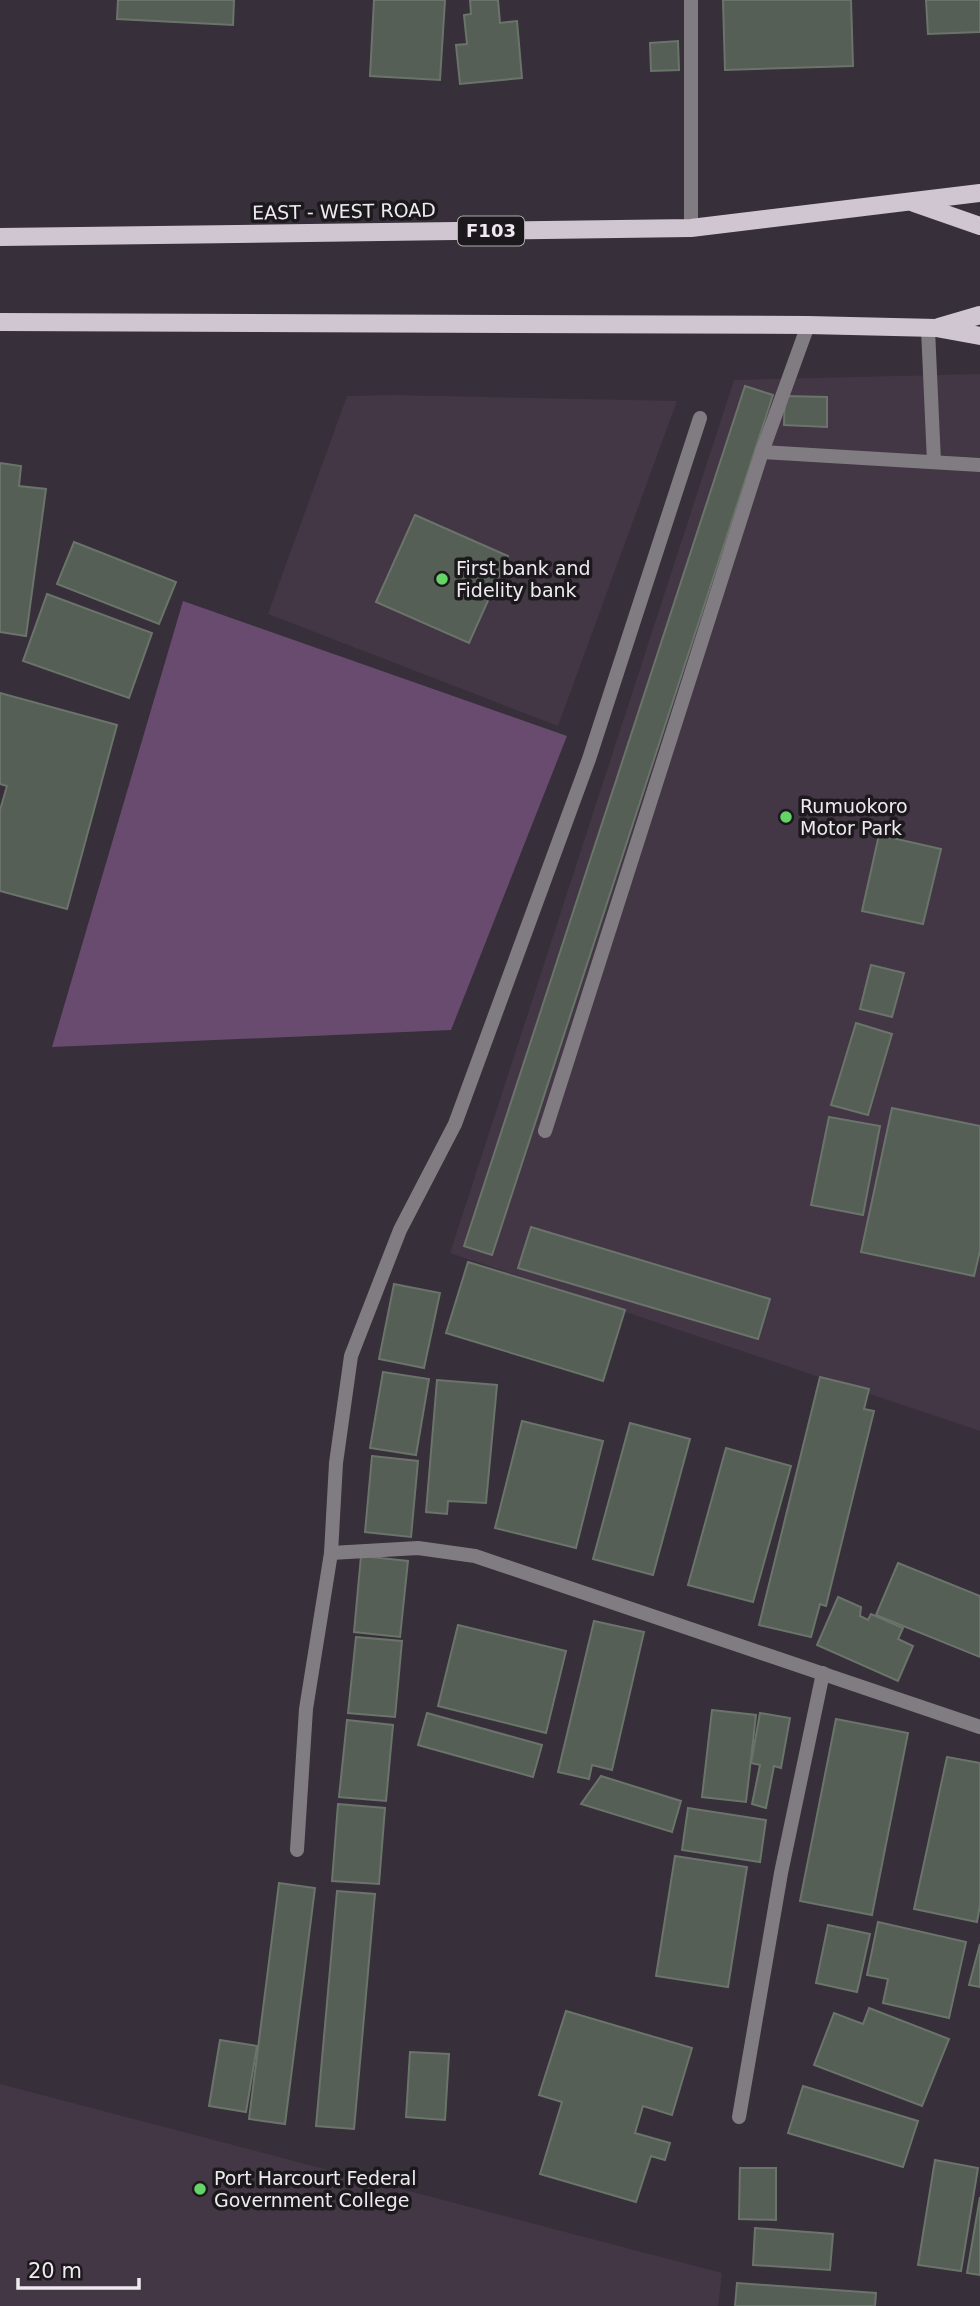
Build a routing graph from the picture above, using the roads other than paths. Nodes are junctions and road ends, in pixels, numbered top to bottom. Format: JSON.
{"nodes":[{"id":1,"x":691,"y":0,"type":"edge"},
{"id":2,"x":980,"y":193,"type":"edge"},
{"id":3,"x":909,"y":202,"type":"junction"},
{"id":4,"x":980,"y":226,"type":"edge"},
{"id":5,"x":691,"y":228,"type":"junction"},
{"id":6,"x":0,"y":237,"type":"edge"},
{"id":7,"x":980,"y":315,"type":"edge"},
{"id":8,"x":0,"y":322,"type":"edge"},
{"id":9,"x":808,"y":326,"type":"junction"},
{"id":10,"x":932,"y":329,"type":"junction"},
{"id":11,"x":980,"y":335,"type":"edge"},
{"id":12,"x":700,"y":418,"type":"dead end"},
{"id":13,"x":762,"y":452,"type":"junction"},
{"id":14,"x":934,"y":462,"type":"junction"},
{"id":15,"x":980,"y":465,"type":"edge"},
{"id":16,"x":545,"y":1131,"type":"dead end"},
{"id":17,"x":331,"y":1553,"type":"junction"},
{"id":18,"x":823,"y":1673,"type":"junction"},
{"id":19,"x":980,"y":1727,"type":"edge"},
{"id":20,"x":297,"y":1850,"type":"dead end"},
{"id":21,"x":739,"y":2118,"type":"dead end"}],
"edges":[{"from":1,"to":5,"type":"street"},
{"from":2,"to":3,"type":"main road","name":"EAST - WEST ROAD","number":"F103"},
{"from":3,"to":4,"type":"main road"},
{"from":3,"to":5,"type":"main road","name":"EAST - WEST ROAD","number":"F103"},
{"from":5,"to":6,"type":"main road","name":"EAST - WEST ROAD","number":"F103"},
{"from":7,"to":10,"type":"main road"},
{"from":8,"to":9,"type":"main road"},
{"from":9,"to":10,"type":"main road"},
{"from":9,"to":13,"type":"street"},
{"from":10,"to":11,"type":"main road"},
{"from":10,"to":14,"type":"street"},
{"from":12,"to":17,"type":"street"},
{"from":13,"to":14,"type":"street"},
{"from":13,"to":16,"type":"street"},
{"from":14,"to":15,"type":"street"},
{"from":17,"to":18,"type":"street"},
{"from":17,"to":20,"type":"street"},
{"from":18,"to":19,"type":"street"},
{"from":18,"to":21,"type":"street"}]}
